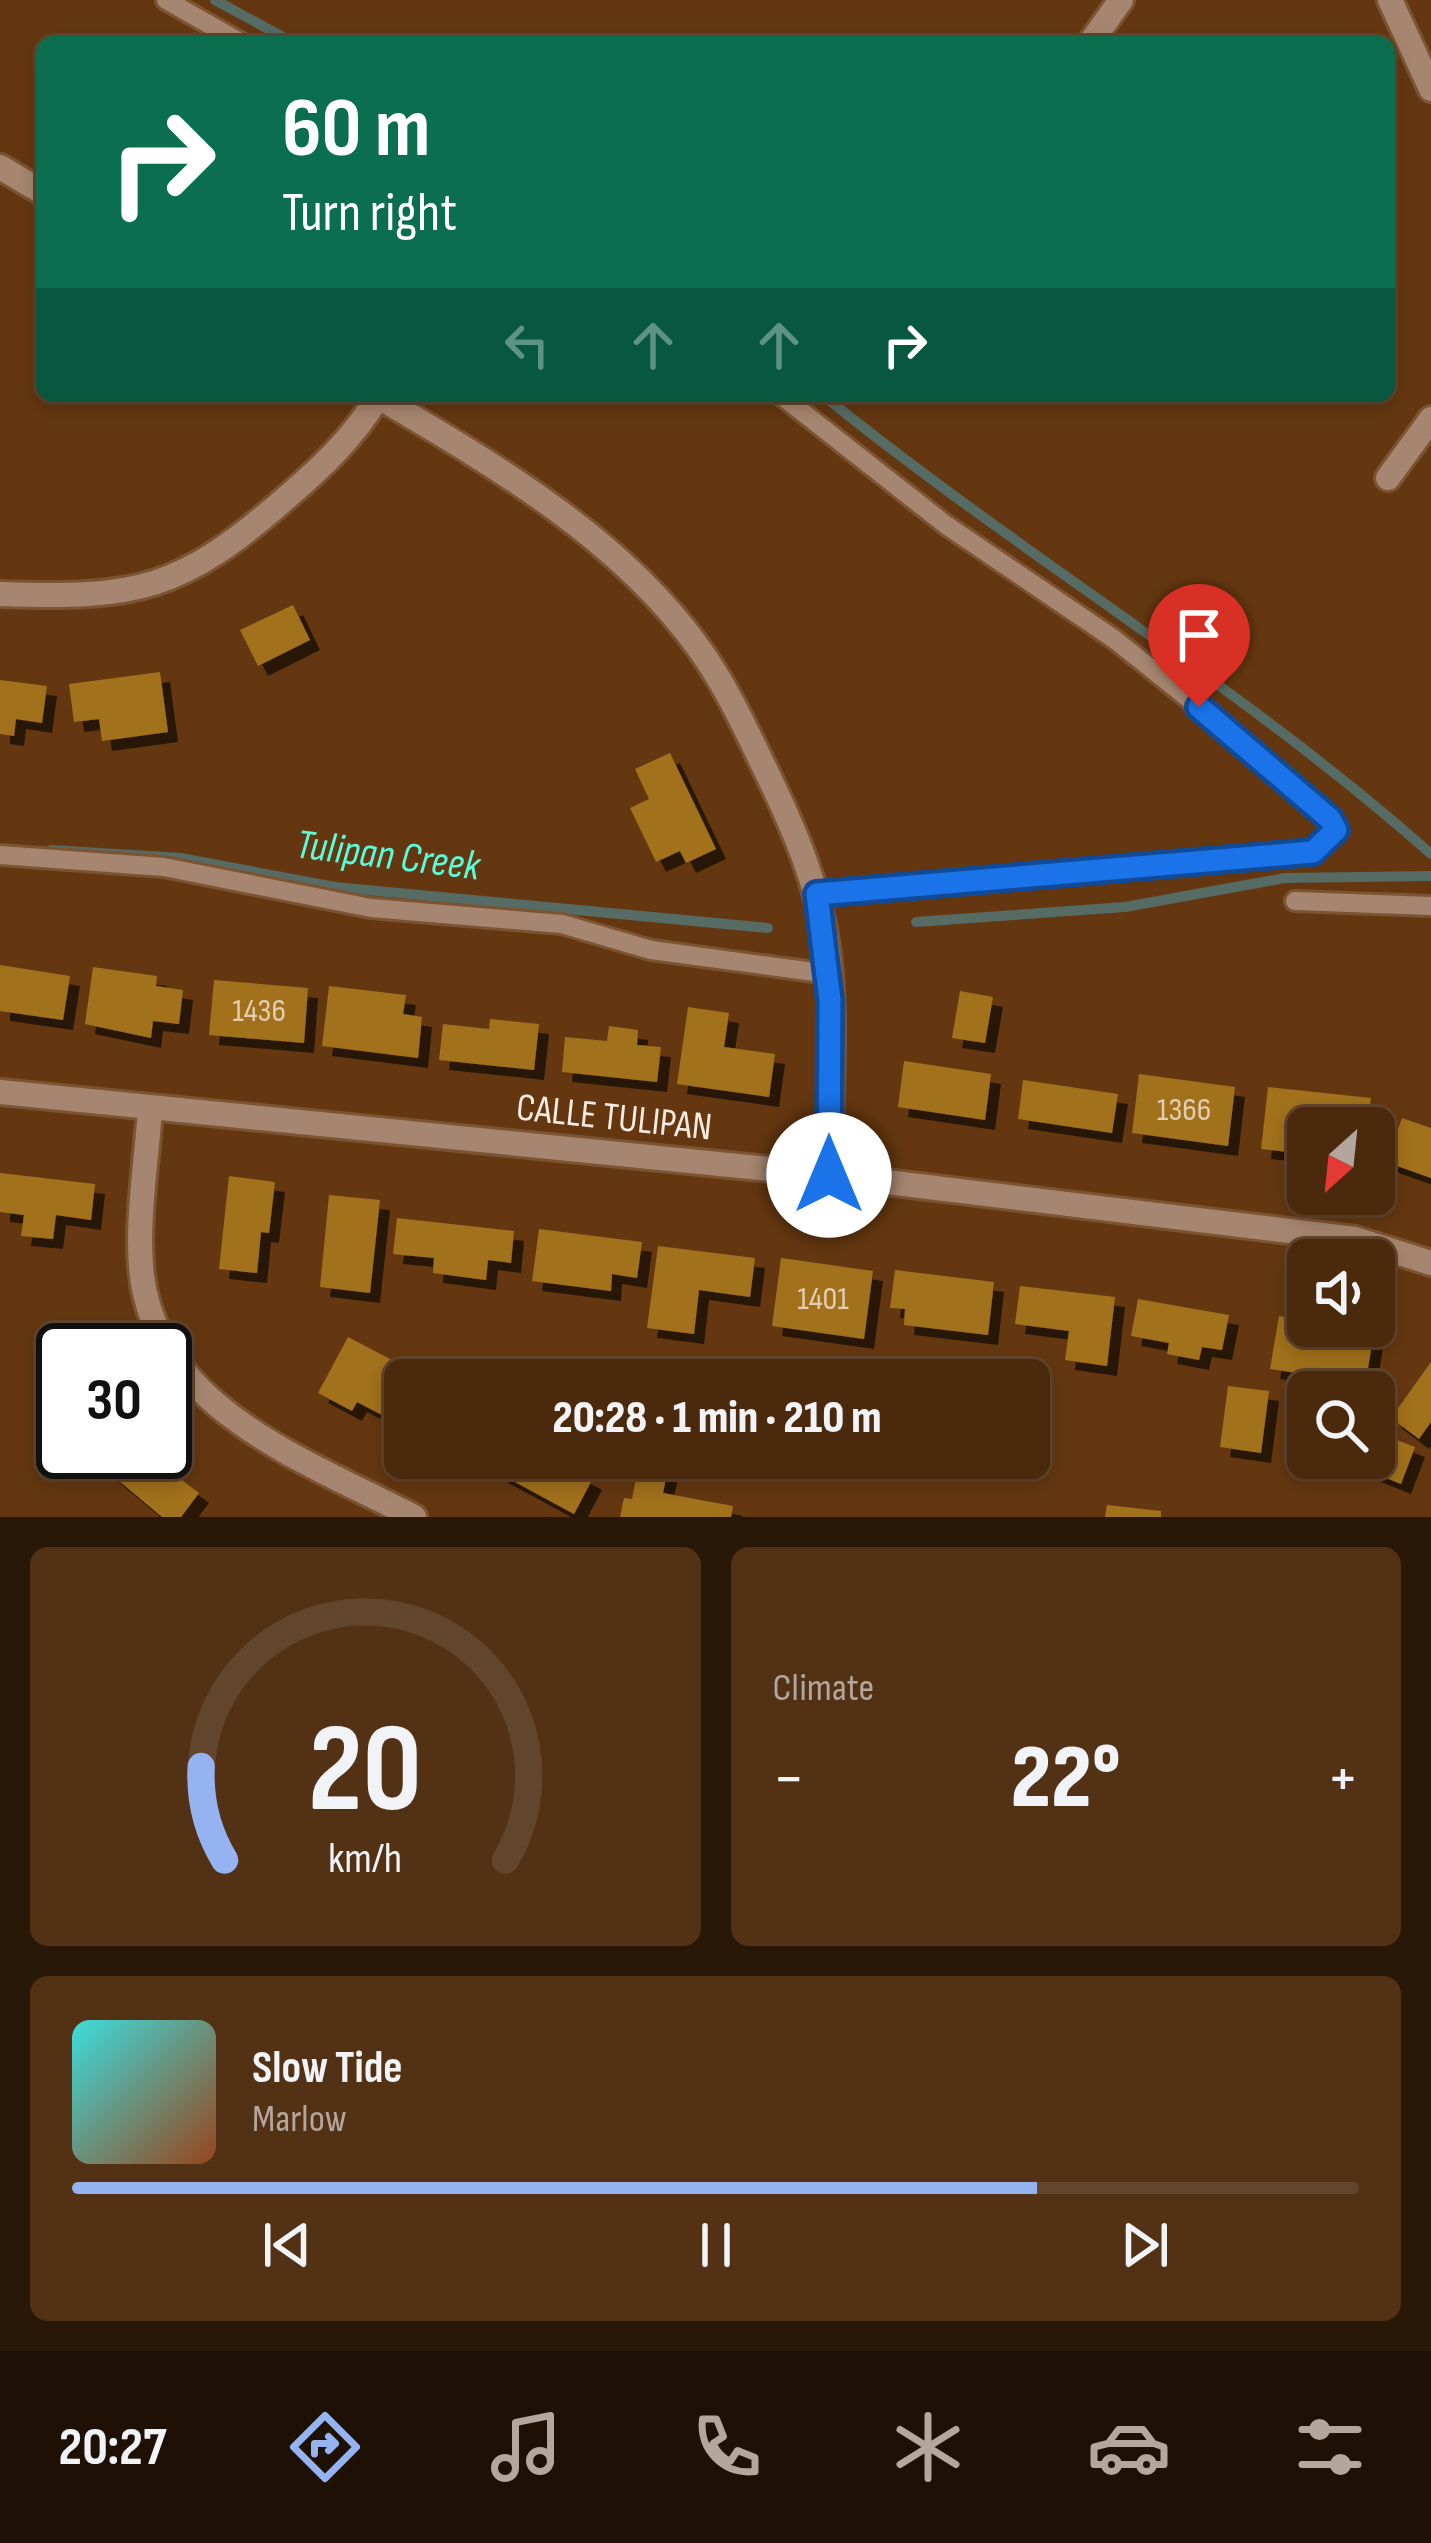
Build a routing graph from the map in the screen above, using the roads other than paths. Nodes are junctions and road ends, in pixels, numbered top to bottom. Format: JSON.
{"nodes":[{"id":1,"x":166,"y":0,"type":"edge"},
{"id":2,"x":1120,"y":0,"type":"edge"},
{"id":3,"x":1390,"y":0,"type":"edge"},
{"id":4,"x":229,"y":36,"type":"edge"},
{"id":5,"x":1095,"y":36,"type":"edge"},
{"id":6,"x":1431,"y":89,"type":"edge"},
{"id":7,"x":0,"y":167,"type":"edge"},
{"id":8,"x":36,"y":188,"type":"edge"},
{"id":9,"x":374,"y":402,"type":"edge"},
{"id":10,"x":388,"y":402,"type":"edge"},
{"id":11,"x":790,"y":402,"type":"edge"},
{"id":12,"x":1431,"y":419,"type":"edge"},
{"id":13,"x":1388,"y":478,"type":"dead end"},
{"id":14,"x":0,"y":595,"type":"edge"},
{"id":15,"x":0,"y":855,"type":"edge"},
{"id":16,"x":817,"y":894,"type":"junction"},
{"id":17,"x":1294,"y":902,"type":"dead end"},
{"id":18,"x":1431,"y":906,"type":"edge"},
{"id":19,"x":829,"y":974,"type":"junction"},
{"id":20,"x":0,"y":1092,"type":"edge"},
{"id":21,"x":150,"y":1108,"type":"junction"},
{"id":22,"x":829,"y":1175,"type":"junction"},
{"id":23,"x":1431,"y":1263,"type":"edge"},
{"id":24,"x":414,"y":1517,"type":"edge"}],
"edges":[{"from":1,"to":4,"type":"lane"},
{"from":2,"to":5,"type":"street"},
{"from":3,"to":6,"type":"street"},
{"from":7,"to":8,"type":"street"},
{"from":9,"to":14,"type":"street"},
{"from":10,"to":16,"type":"street"},
{"from":11,"to":16,"type":"lane"},
{"from":12,"to":13,"type":"street"},
{"from":15,"to":19,"type":"lane"},
{"from":16,"to":19,"type":"street"},
{"from":17,"to":18,"type":"lane"},
{"from":19,"to":22,"type":"street"},
{"from":20,"to":21,"type":"street","name":"CALLE TULIPAN"},
{"from":21,"to":22,"type":"street","name":"CALLE TULIPAN"},
{"from":21,"to":24,"type":"street"},
{"from":22,"to":23,"type":"street","name":"CALLE TULIPAN"}]}
